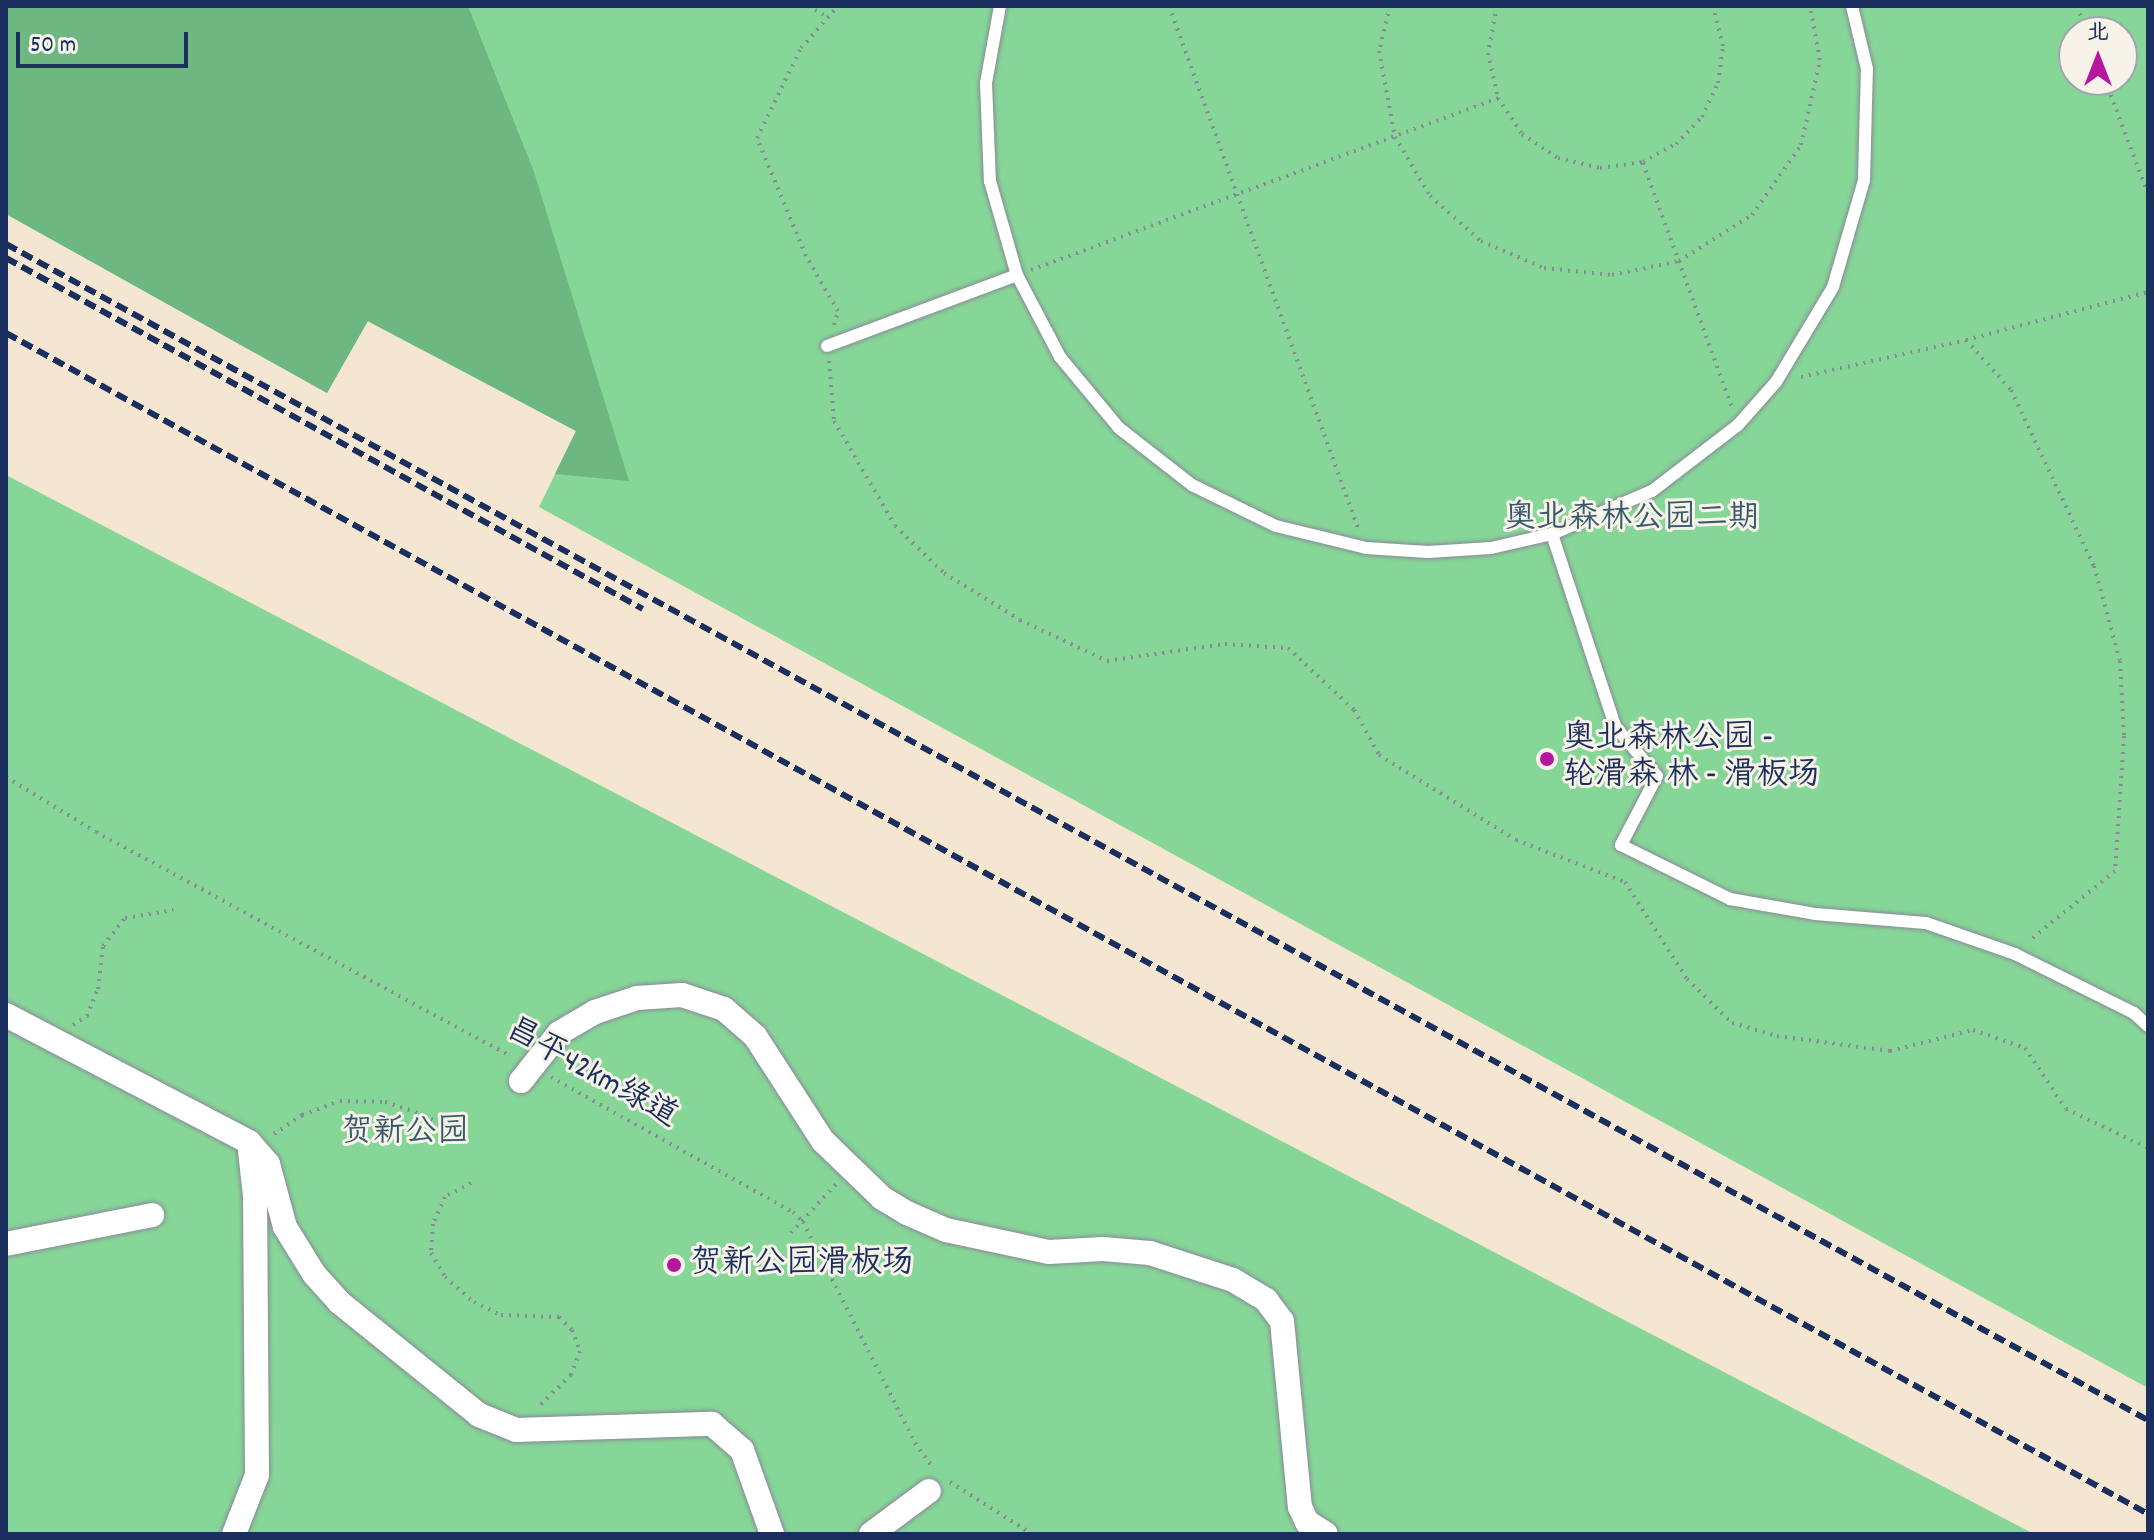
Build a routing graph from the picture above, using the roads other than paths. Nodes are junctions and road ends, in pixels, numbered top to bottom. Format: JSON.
{"nodes":[{"id":1,"x":1000,"y":6,"type":"edge"},
{"id":2,"x":1852,"y":6,"type":"edge"},
{"id":3,"x":1017,"y":275,"type":"junction"},
{"id":4,"x":827,"y":346,"type":"road end"},
{"id":5,"x":1552,"y":534,"type":"junction"},
{"id":6,"x":6,"y":1015,"type":"edge"},
{"id":7,"x":2148,"y":1026,"type":"edge"},
{"id":8,"x":526,"y":1074,"type":"road end"},
{"id":9,"x":249,"y":1142,"type":"junction"},
{"id":10,"x":152,"y":1215,"type":"dead end"},
{"id":11,"x":6,"y":1244,"type":"edge"},
{"id":12,"x":938,"y":1482,"type":"road end"},
{"id":13,"x":234,"y":1534,"type":"edge"},
{"id":14,"x":772,"y":1534,"type":"edge"},
{"id":15,"x":871,"y":1534,"type":"edge"},
{"id":16,"x":1326,"y":1534,"type":"edge"}],
"edges":[{"from":1,"to":3,"type":"lane"},
{"from":2,"to":5,"type":"lane"},
{"from":3,"to":4,"type":"lane"},
{"from":3,"to":5,"type":"lane"},
{"from":5,"to":7,"type":"lane"},
{"from":6,"to":9,"type":"street"},
{"from":8,"to":16,"type":"street"},
{"from":9,"to":13,"type":"street"},
{"from":9,"to":14,"type":"street"},
{"from":10,"to":11,"type":"street"},
{"from":12,"to":15,"type":"street"}]}
